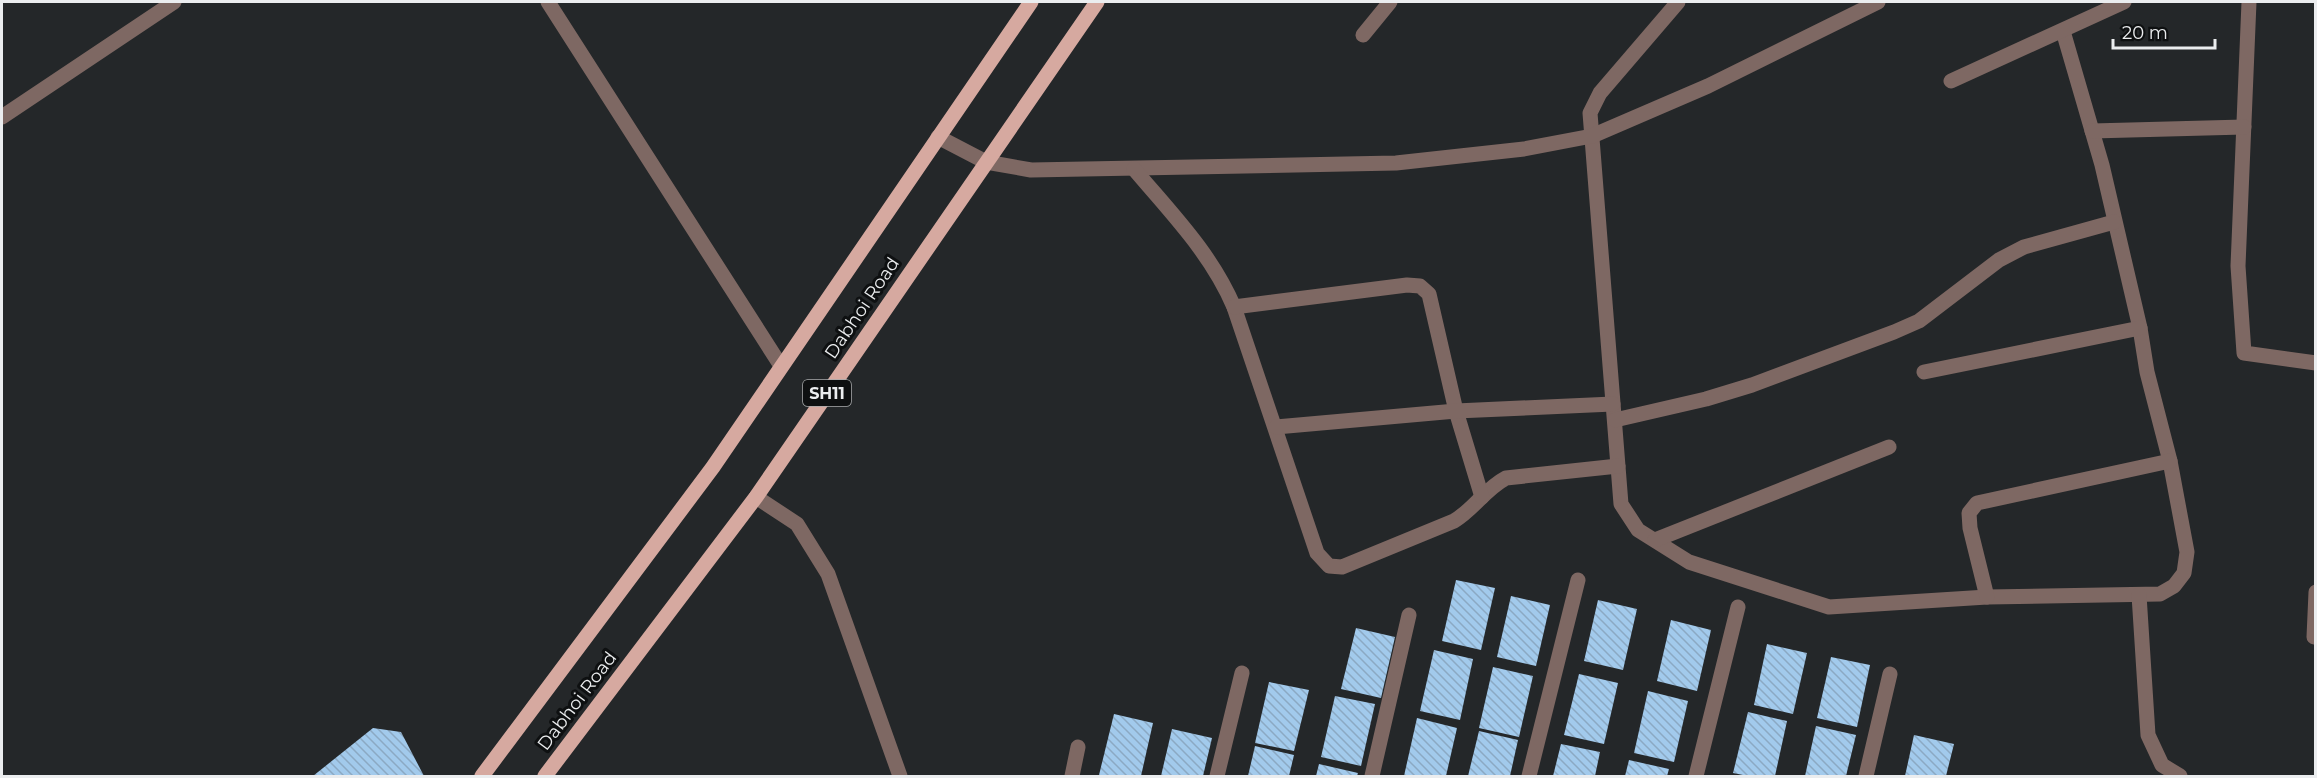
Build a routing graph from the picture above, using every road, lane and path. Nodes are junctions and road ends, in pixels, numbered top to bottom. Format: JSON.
{"nodes":[{"id":1,"x":174,"y":2,"type":"edge"},
{"id":2,"x":548,"y":2,"type":"edge"},
{"id":3,"x":1031,"y":2,"type":"edge"},
{"id":4,"x":1097,"y":2,"type":"edge"},
{"id":5,"x":1390,"y":2,"type":"edge"},
{"id":6,"x":1678,"y":2,"type":"edge"},
{"id":7,"x":1878,"y":2,"type":"edge"},
{"id":8,"x":2124,"y":2,"type":"edge"},
{"id":9,"x":2249,"y":2,"type":"edge"},
{"id":10,"x":2063,"y":31,"type":"junction"},
{"id":11,"x":1362,"y":35,"type":"dead end"},
{"id":12,"x":1952,"y":81,"type":"dead end"},
{"id":13,"x":2,"y":117,"type":"edge"},
{"id":14,"x":2244,"y":127,"type":"junction"},
{"id":15,"x":2092,"y":131,"type":"junction"},
{"id":16,"x":938,"y":136,"type":"junction"},
{"id":17,"x":1592,"y":136,"type":"junction"},
{"id":18,"x":986,"y":162,"type":"junction"},
{"id":19,"x":1134,"y":169,"type":"junction"},
{"id":20,"x":2114,"y":222,"type":"junction"},
{"id":21,"x":1234,"y":307,"type":"junction"},
{"id":22,"x":2140,"y":328,"type":"junction"},
{"id":23,"x":2316,"y":363,"type":"edge"},
{"id":24,"x":781,"y":366,"type":"junction"},
{"id":25,"x":1924,"y":372,"type":"dead end"},
{"id":26,"x":1613,"y":404,"type":"junction"},
{"id":27,"x":1456,"y":411,"type":"junction"},
{"id":28,"x":1615,"y":420,"type":"junction"},
{"id":29,"x":1276,"y":427,"type":"junction"},
{"id":30,"x":1889,"y":447,"type":"dead end"},
{"id":31,"x":2170,"y":461,"type":"junction"},
{"id":32,"x":1618,"y":466,"type":"junction"},
{"id":33,"x":756,"y":497,"type":"junction"},
{"id":34,"x":1482,"y":497,"type":"junction"},
{"id":35,"x":1655,"y":540,"type":"junction"},
{"id":36,"x":1578,"y":579,"type":"dead end"},
{"id":37,"x":2316,"y":592,"type":"edge"},
{"id":38,"x":2139,"y":595,"type":"junction"},
{"id":39,"x":1987,"y":597,"type":"junction"},
{"id":40,"x":1738,"y":608,"type":"dead end"},
{"id":41,"x":1409,"y":615,"type":"dead end"},
{"id":42,"x":2314,"y":637,"type":"edge"},
{"id":43,"x":1242,"y":672,"type":"dead end"},
{"id":44,"x":1890,"y":674,"type":"dead end"},
{"id":45,"x":1078,"y":747,"type":"dead end"},
{"id":46,"x":482,"y":777,"type":"edge"},
{"id":47,"x":545,"y":777,"type":"edge"},
{"id":48,"x":900,"y":777,"type":"edge"},
{"id":49,"x":1072,"y":777,"type":"edge"},
{"id":50,"x":1217,"y":777,"type":"edge"},
{"id":51,"x":1372,"y":777,"type":"edge"},
{"id":52,"x":1529,"y":777,"type":"edge"},
{"id":53,"x":1696,"y":777,"type":"edge"},
{"id":54,"x":1866,"y":777,"type":"edge"},
{"id":55,"x":2180,"y":777,"type":"edge"}],
"edges":[{"from":1,"to":13,"type":"street"},
{"from":2,"to":24,"type":"street"},
{"from":3,"to":16,"type":"main road","name":"Dabhoi Road","number":"SH11"},
{"from":4,"to":18,"type":"main road","name":"Dabhoi Road","number":"SH11"},
{"from":5,"to":11,"type":"street"},
{"from":6,"to":17,"type":"street"},
{"from":7,"to":17,"type":"street"},
{"from":8,"to":10,"type":"street"},
{"from":9,"to":14,"type":"street"},
{"from":10,"to":12,"type":"street"},
{"from":10,"to":15,"type":"street"},
{"from":14,"to":15,"type":"street"},
{"from":14,"to":23,"type":"street"},
{"from":15,"to":20,"type":"street"},
{"from":16,"to":18,"type":"street"},
{"from":16,"to":24,"type":"main road","name":"Dabhoi Road","number":"SH11"},
{"from":17,"to":19,"type":"street"},
{"from":17,"to":26,"type":"street"},
{"from":18,"to":19,"type":"street"},
{"from":18,"to":33,"type":"main road","name":"Dabhoi Road","number":"SH11"},
{"from":19,"to":21,"type":"street"},
{"from":20,"to":22,"type":"street"},
{"from":20,"to":28,"type":"street"},
{"from":21,"to":27,"type":"street"},
{"from":21,"to":29,"type":"street"},
{"from":22,"to":25,"type":"street"},
{"from":22,"to":31,"type":"street"},
{"from":24,"to":46,"type":"main road","name":"Dabhoi Road","number":"SH11"},
{"from":26,"to":27,"type":"street"},
{"from":26,"to":28,"type":"street"},
{"from":27,"to":29,"type":"street"},
{"from":27,"to":34,"type":"street"},
{"from":28,"to":32,"type":"street"},
{"from":29,"to":34,"type":"street"},
{"from":30,"to":35,"type":"street"},
{"from":31,"to":38,"type":"street"},
{"from":31,"to":39,"type":"street"},
{"from":32,"to":34,"type":"street"},
{"from":32,"to":35,"type":"street"},
{"from":33,"to":47,"type":"main road","name":"Dabhoi Road","number":"SH11"},
{"from":33,"to":48,"type":"street"},
{"from":35,"to":39,"type":"street"},
{"from":36,"to":52,"type":"street"},
{"from":37,"to":42,"type":"street"},
{"from":38,"to":39,"type":"street"},
{"from":38,"to":55,"type":"street"},
{"from":40,"to":53,"type":"street"},
{"from":41,"to":51,"type":"street"},
{"from":43,"to":50,"type":"street"},
{"from":44,"to":54,"type":"street"},
{"from":45,"to":49,"type":"street"}]}
